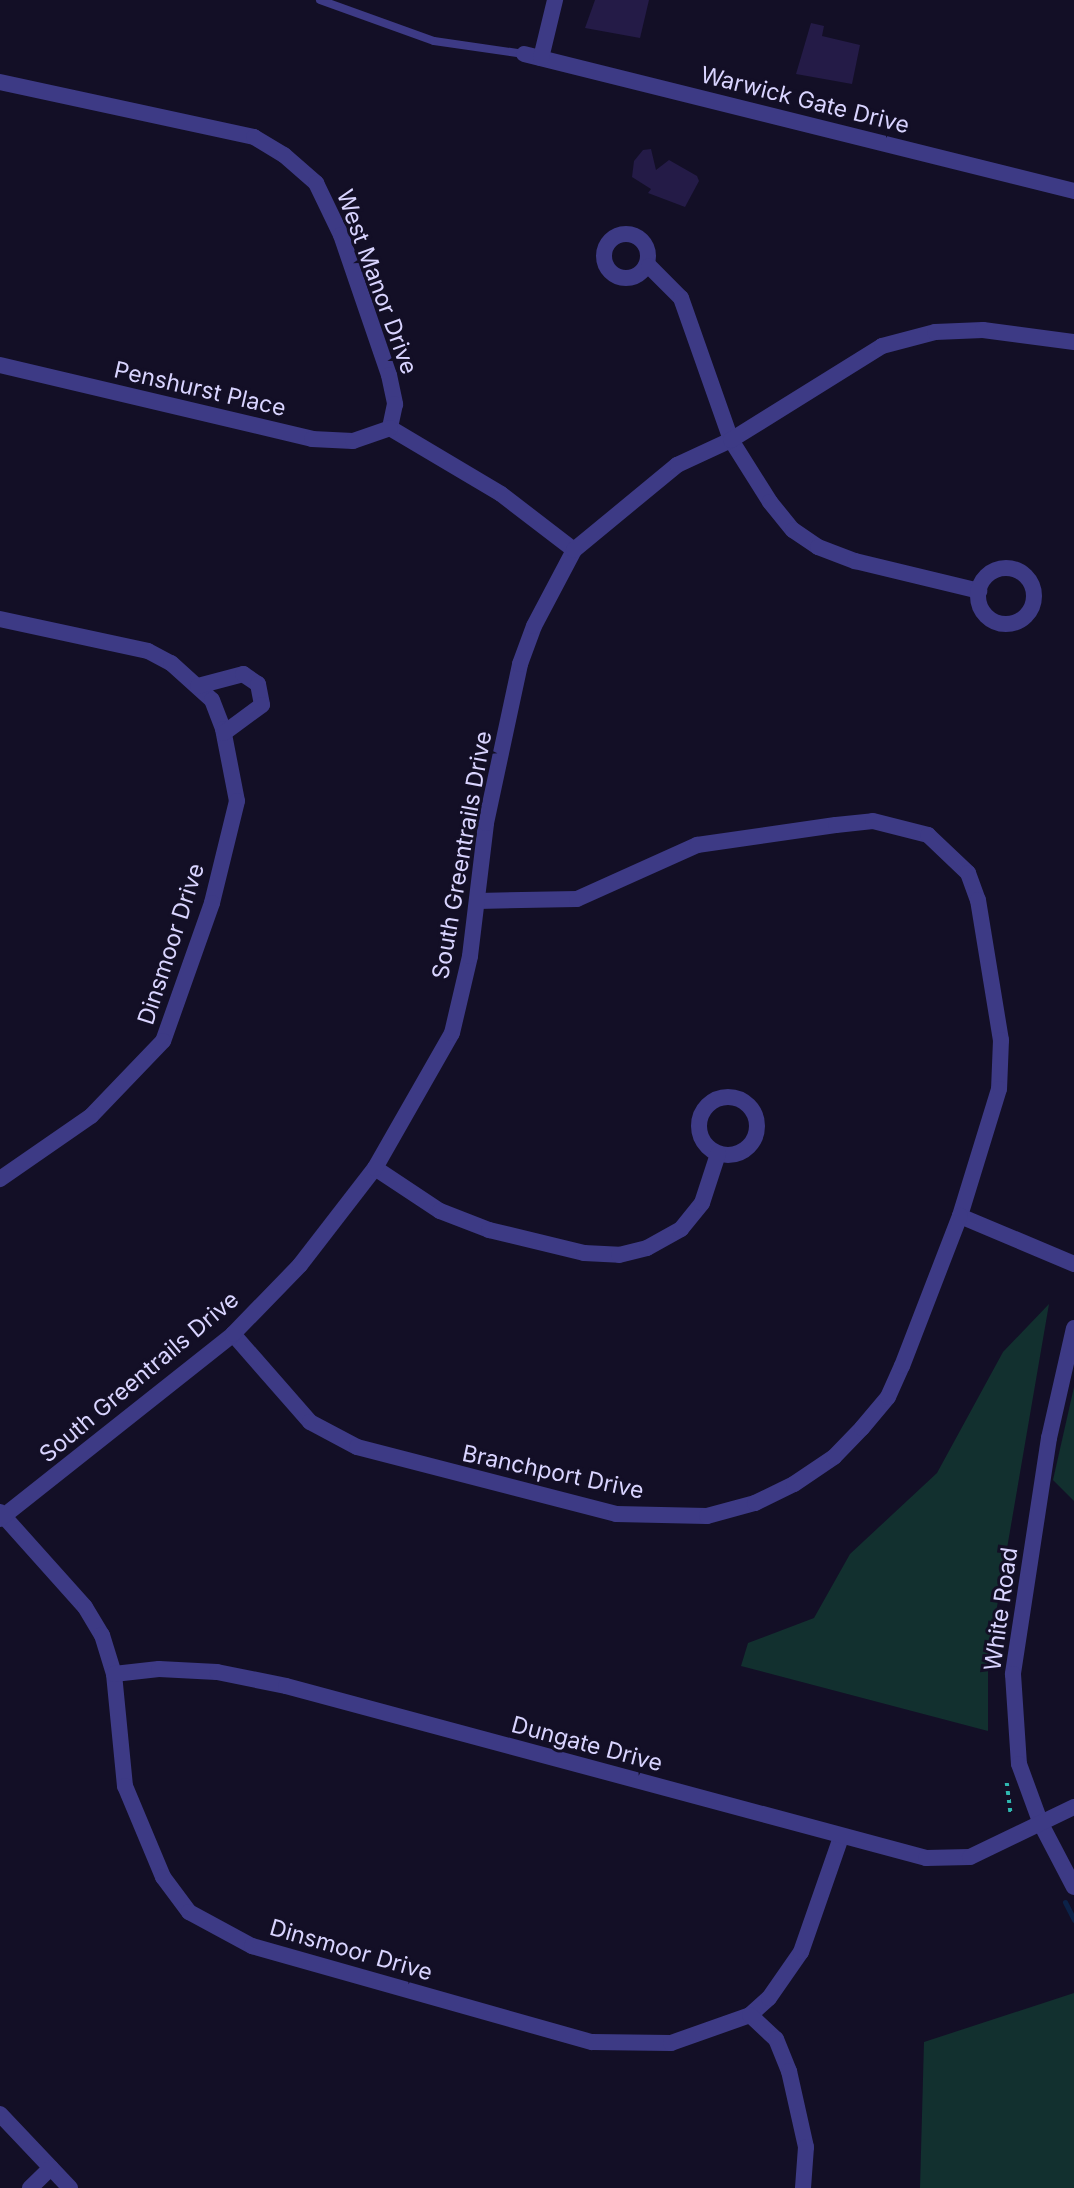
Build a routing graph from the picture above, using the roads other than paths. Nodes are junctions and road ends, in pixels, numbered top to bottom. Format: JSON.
{"nodes":[{"id":1,"x":320,"y":0,"type":"edge"},
{"id":2,"x":555,"y":0,"type":"edge"},
{"id":3,"x":532,"y":56,"type":"junction"},
{"id":4,"x":0,"y":82,"type":"edge"},
{"id":5,"x":1074,"y":191,"type":"edge"},
{"id":6,"x":649,"y":266,"type":"dead end"},
{"id":7,"x":1074,"y":341,"type":"edge"},
{"id":8,"x":0,"y":365,"type":"edge"},
{"id":9,"x":390,"y":428,"type":"junction"},
{"id":10,"x":731,"y":440,"type":"junction"},
{"id":11,"x":573,"y":550,"type":"junction"},
{"id":12,"x":979,"y":591,"type":"dead end"},
{"id":13,"x":0,"y":619,"type":"edge"},
{"id":14,"x":198,"y":686,"type":"junction"},
{"id":15,"x":224,"y":733,"type":"junction"},
{"id":16,"x":478,"y":901,"type":"junction"},
{"id":17,"x":718,"y":1154,"type":"dead end"},
{"id":18,"x":375,"y":1168,"type":"junction"},
{"id":19,"x":0,"y":1179,"type":"edge"},
{"id":20,"x":960,"y":1216,"type":"junction"},
{"id":21,"x":1074,"y":1264,"type":"edge"},
{"id":22,"x":1074,"y":1328,"type":"edge"},
{"id":23,"x":233,"y":1334,"type":"junction"},
{"id":24,"x":1,"y":1516,"type":"edge"},
{"id":25,"x":114,"y":1674,"type":"junction"},
{"id":26,"x":1074,"y":1807,"type":"edge"},
{"id":27,"x":1041,"y":1824,"type":"junction"},
{"id":28,"x":841,"y":1837,"type":"junction"},
{"id":29,"x":1074,"y":1887,"type":"edge"},
{"id":30,"x":750,"y":2015,"type":"junction"},
{"id":31,"x":0,"y":2114,"type":"edge"},
{"id":32,"x":51,"y":2168,"type":"junction"},
{"id":33,"x":30,"y":2188,"type":"edge"},
{"id":34,"x":70,"y":2188,"type":"edge"},
{"id":35,"x":803,"y":2188,"type":"edge"}],
"edges":[{"from":1,"to":3,"type":"lane"},
{"from":2,"to":3,"type":"street"},
{"from":3,"to":5,"type":"street","name":"Warwick Gate Drive"},
{"from":4,"to":9,"type":"street","name":"West Manor Drive"},
{"from":6,"to":10,"type":"street"},
{"from":7,"to":10,"type":"street","name":"South Greentrails Drive"},
{"from":8,"to":9,"type":"street","name":"Penshurst Place"},
{"from":9,"to":11,"type":"street"},
{"from":10,"to":11,"type":"street","name":"South Greentrails Drive"},
{"from":10,"to":12,"type":"street"},
{"from":11,"to":16,"type":"street","name":"South Greentrails Drive"},
{"from":13,"to":14,"type":"street"},
{"from":14,"to":15,"type":"street","name":"Dinsmoor Drive"},
{"from":14,"to":15,"type":"street"},
{"from":15,"to":19,"type":"street","name":"Dinsmoor Drive"},
{"from":16,"to":18,"type":"street","name":"South Greentrails Drive"},
{"from":16,"to":20,"type":"street","name":"Branchport Drive"},
{"from":17,"to":18,"type":"street"},
{"from":18,"to":23,"type":"street","name":"South Greentrails Drive"},
{"from":20,"to":21,"type":"street"},
{"from":20,"to":23,"type":"street","name":"Branchport Drive"},
{"from":22,"to":27,"type":"street","name":"White Road"},
{"from":23,"to":24,"type":"street","name":"South Greentrails Drive"},
{"from":24,"to":25,"type":"street","name":"Dinsmoor Drive"},
{"from":25,"to":28,"type":"street","name":"Dungate Drive"},
{"from":25,"to":30,"type":"street","name":"Dinsmoor Drive"},
{"from":26,"to":27,"type":"street","name":"Dungate Drive"},
{"from":27,"to":28,"type":"street","name":"Dungate Drive"},
{"from":27,"to":29,"type":"street","name":"White Road"},
{"from":28,"to":30,"type":"street","name":"Dinsmoor Drive"},
{"from":30,"to":35,"type":"street"},
{"from":31,"to":32,"type":"street"},
{"from":32,"to":33,"type":"street"},
{"from":32,"to":34,"type":"street"}]}
